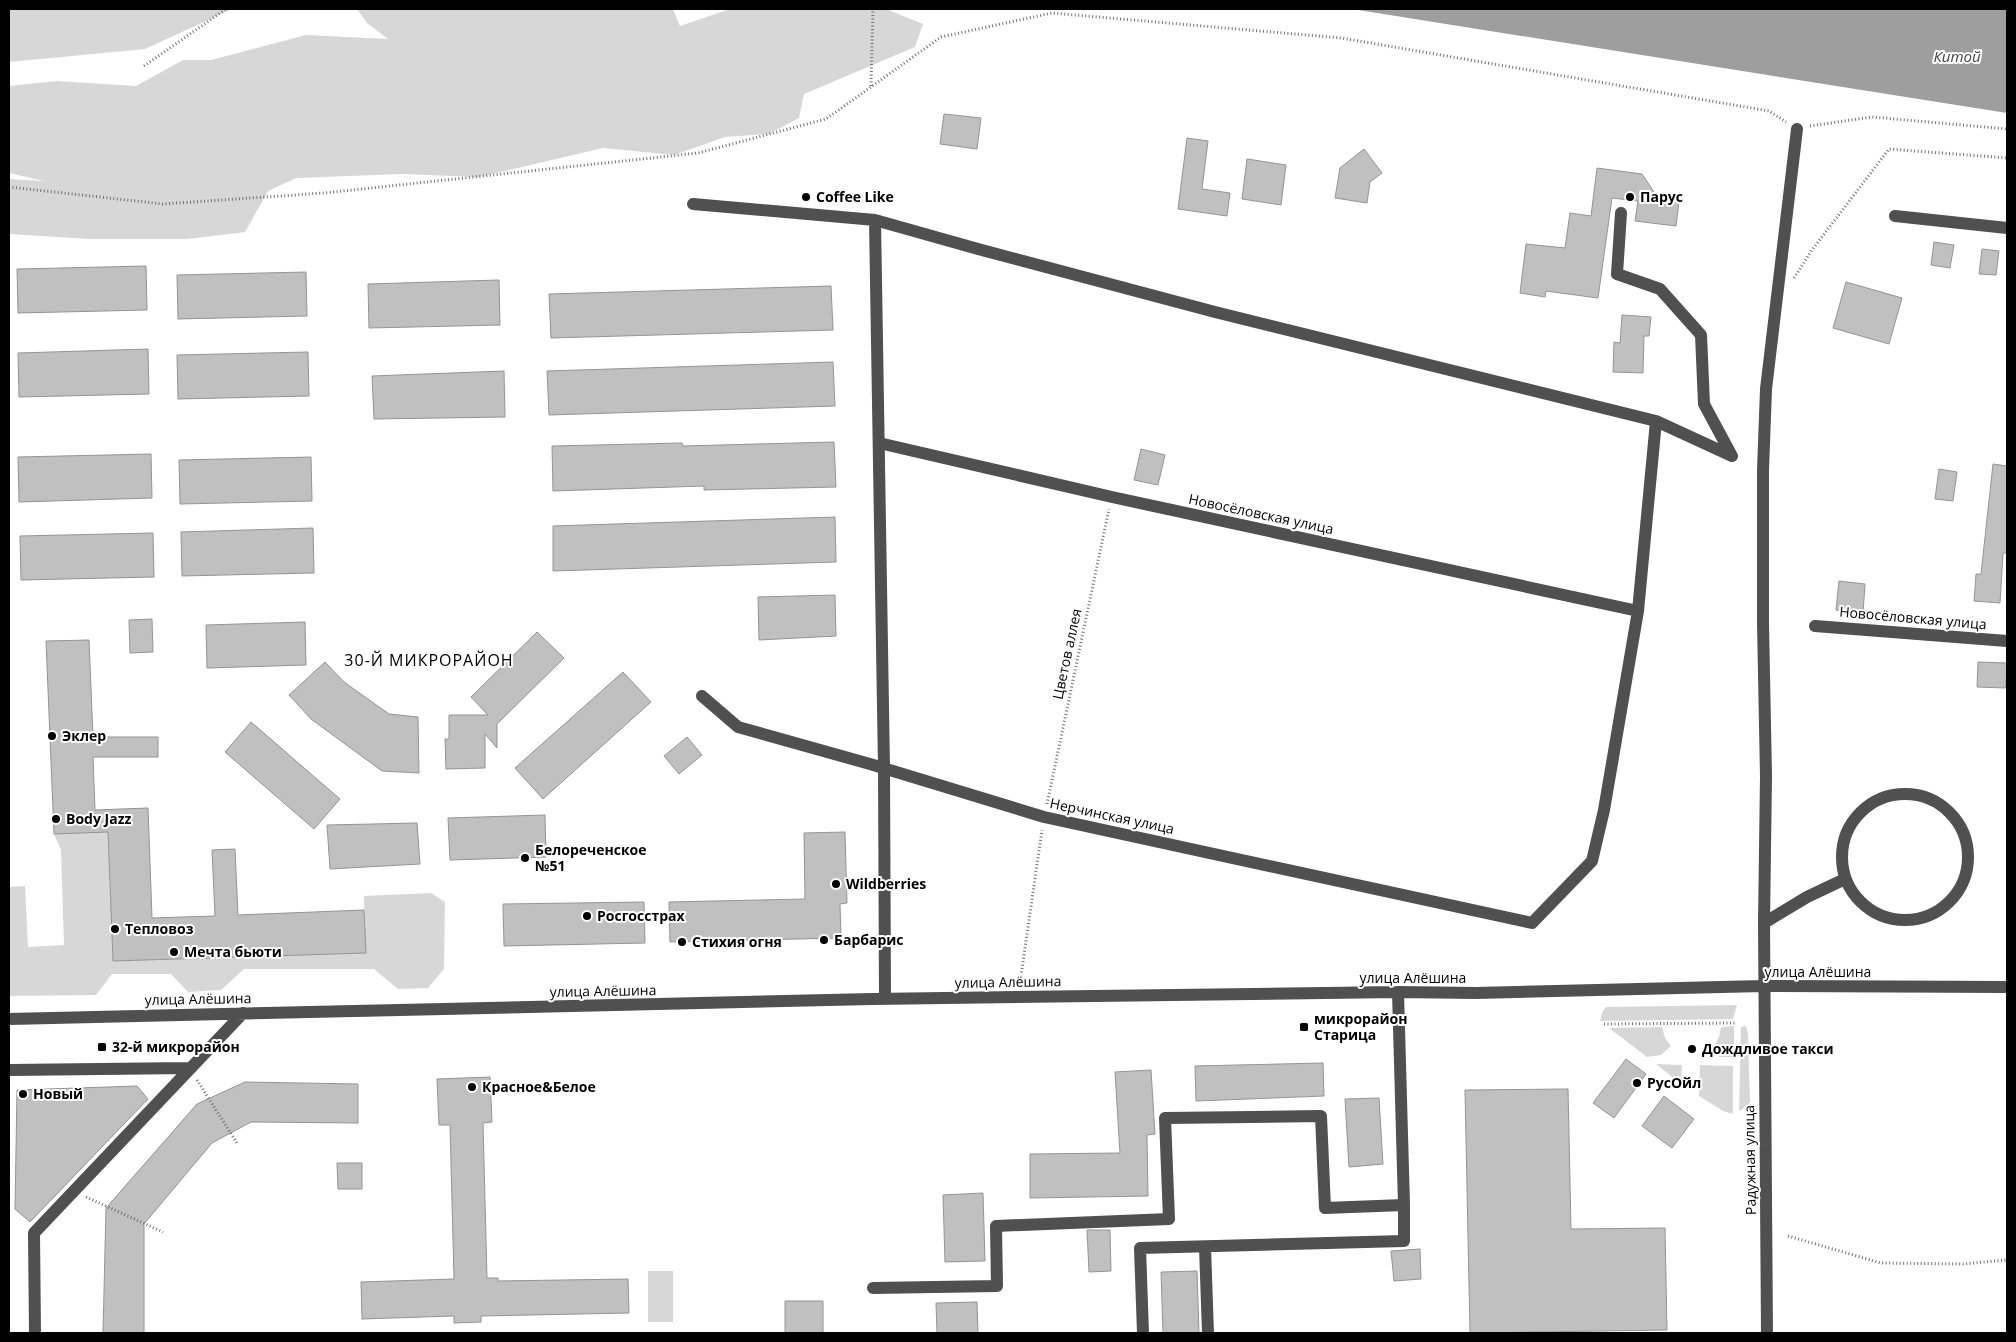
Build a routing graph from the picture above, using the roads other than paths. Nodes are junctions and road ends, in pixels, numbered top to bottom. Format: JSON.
{"nodes":[{"id":1,"x":1797,"y":128,"type":"road end"},
{"id":2,"x":693,"y":204,"type":"dead end"},
{"id":3,"x":1621,"y":212,"type":"dead end"},
{"id":4,"x":1895,"y":216,"type":"dead end"},
{"id":5,"x":875,"y":220,"type":"junction"},
{"id":6,"x":2007,"y":228,"type":"edge"},
{"id":7,"x":1656,"y":421,"type":"junction"},
{"id":8,"x":879,"y":442,"type":"junction"},
{"id":9,"x":1638,"y":611,"type":"junction"},
{"id":10,"x":1815,"y":626,"type":"dead end"},
{"id":11,"x":2007,"y":641,"type":"edge"},
{"id":12,"x":702,"y":696,"type":"dead end"},
{"id":13,"x":884,"y":768,"type":"junction"},
{"id":14,"x":1846,"y":879,"type":"junction"},
{"id":15,"x":1764,"y":923,"type":"junction"},
{"id":16,"x":1763,"y":986,"type":"junction"},
{"id":17,"x":2007,"y":987,"type":"edge"},
{"id":18,"x":1398,"y":992,"type":"junction"},
{"id":19,"x":885,"y":999,"type":"junction"},
{"id":20,"x":242,"y":1013,"type":"junction"},
{"id":21,"x":9,"y":1019,"type":"edge"},
{"id":22,"x":190,"y":1068,"type":"junction"},
{"id":23,"x":9,"y":1070,"type":"edge"},
{"id":24,"x":1404,"y":1205,"type":"junction"},
{"id":25,"x":1205,"y":1247,"type":"junction"},
{"id":26,"x":873,"y":1288,"type":"dead end"},
{"id":27,"x":35,"y":1333,"type":"edge"},
{"id":28,"x":1143,"y":1333,"type":"edge"},
{"id":29,"x":1208,"y":1333,"type":"edge"},
{"id":30,"x":1767,"y":1333,"type":"edge"}],
"edges":[{"from":1,"to":15,"type":"street","name":"Радужная улица"},
{"from":2,"to":5,"type":"street"},
{"from":3,"to":7,"type":"street"},
{"from":4,"to":6,"type":"street"},
{"from":5,"to":7,"type":"street"},
{"from":5,"to":8,"type":"street"},
{"from":7,"to":9,"type":"street"},
{"from":8,"to":9,"type":"street","name":"Новосёловская улица"},
{"from":8,"to":13,"type":"street"},
{"from":9,"to":13,"type":"street","name":"Нерчинская улица"},
{"from":10,"to":11,"type":"street","name":"Новосёловская улица"},
{"from":12,"to":13,"type":"street","name":"Нерчинская улица"},
{"from":13,"to":19,"type":"street"},
{"from":14,"to":14,"type":"street"},
{"from":14,"to":15,"type":"street"},
{"from":15,"to":16,"type":"street","name":"Радужная улица"},
{"from":16,"to":17,"type":"street","name":"улица Алёшина"},
{"from":16,"to":18,"type":"street","name":"улица Алёшина"},
{"from":16,"to":30,"type":"street","name":"Радужная улица"},
{"from":18,"to":19,"type":"street","name":"улица Алёшина"},
{"from":18,"to":24,"type":"street"},
{"from":19,"to":20,"type":"street","name":"улица Алёшина"},
{"from":20,"to":21,"type":"street","name":"улица Алёшина"},
{"from":20,"to":22,"type":"street"},
{"from":22,"to":23,"type":"street"},
{"from":22,"to":27,"type":"street"},
{"from":24,"to":25,"type":"street"},
{"from":24,"to":26,"type":"street"},
{"from":25,"to":28,"type":"street"},
{"from":25,"to":29,"type":"street"}]}
